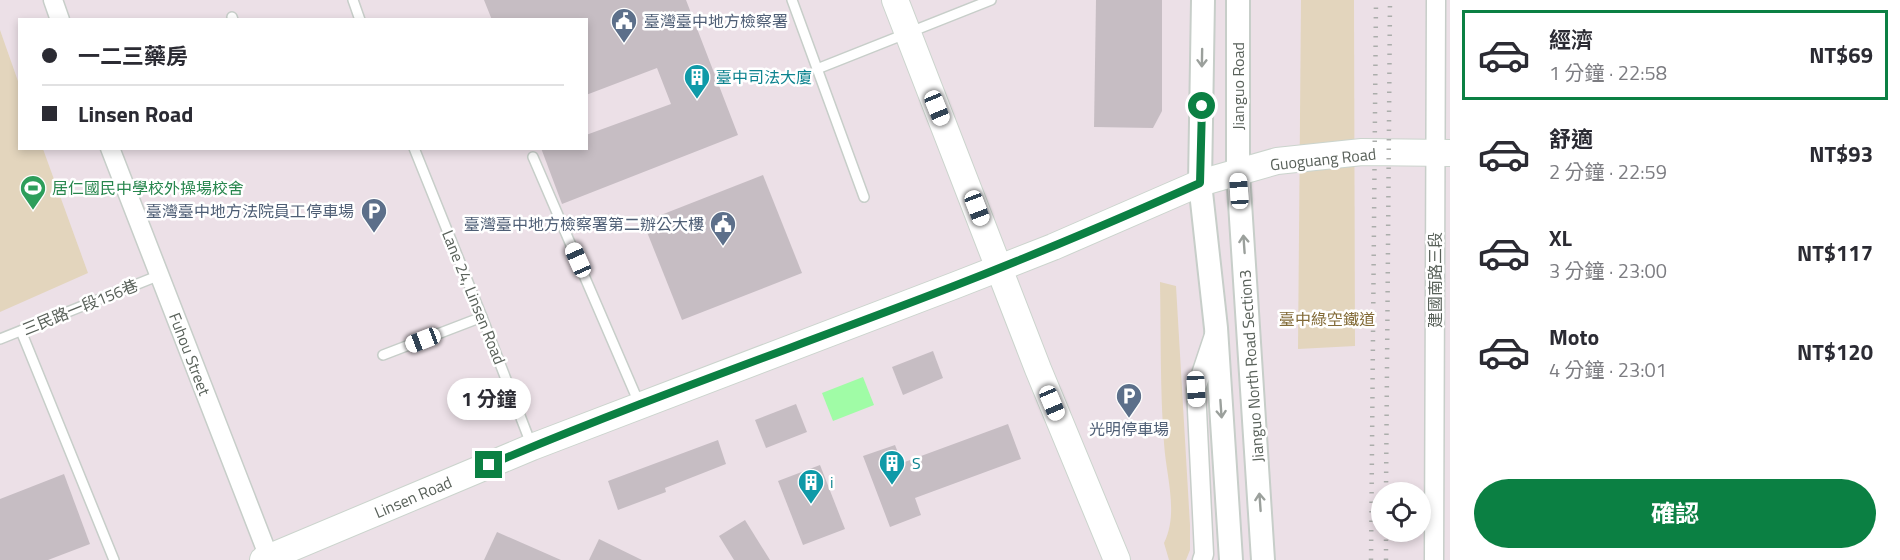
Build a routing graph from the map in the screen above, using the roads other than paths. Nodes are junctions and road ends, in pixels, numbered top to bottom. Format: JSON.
{"nodes":[{"id":1,"x":53,"y":0,"type":"edge"},
{"id":2,"x":352,"y":0,"type":"edge"},
{"id":3,"x":792,"y":0,"type":"edge"},
{"id":4,"x":895,"y":0,"type":"edge"},
{"id":5,"x":991,"y":0,"type":"edge"},
{"id":6,"x":1203,"y":0,"type":"edge"},
{"id":7,"x":1238,"y":0,"type":"edge"},
{"id":8,"x":1436,"y":0,"type":"edge"},
{"id":9,"x":59,"y":18,"type":"edge"},
{"id":10,"x":359,"y":18,"type":"edge"},
{"id":11,"x":908,"y":34,"type":"junction"},
{"id":12,"x":817,"y":69,"type":"junction"},
{"id":13,"x":112,"y":150,"type":"edge"},
{"id":14,"x":415,"y":150,"type":"edge"},
{"id":15,"x":1443,"y":153,"type":"edge"},
{"id":16,"x":533,"y":157,"type":"dead end"},
{"id":17,"x":1238,"y":172,"type":"junction"},
{"id":18,"x":1200,"y":183,"type":"junction"},
{"id":19,"x":864,"y":197,"type":"dead end"},
{"id":20,"x":1000,"y":267,"type":"junction"},
{"id":21,"x":160,"y":275,"type":"junction"},
{"id":22,"x":482,"y":317,"type":"junction"},
{"id":23,"x":1216,"y":328,"type":"junction"},
{"id":24,"x":21,"y":331,"type":"junction"},
{"id":25,"x":0,"y":339,"type":"edge"},
{"id":26,"x":383,"y":355,"type":"dead end"},
{"id":27,"x":639,"y":404,"type":"junction"},
{"id":28,"x":532,"y":447,"type":"junction"},
{"id":29,"x":267,"y":559,"type":"edge"},
{"id":30,"x":114,"y":560,"type":"edge"},
{"id":31,"x":1117,"y":560,"type":"edge"},
{"id":32,"x":1202,"y":560,"type":"edge"},
{"id":33,"x":1231,"y":560,"type":"edge"},
{"id":34,"x":1263,"y":560,"type":"edge"},
{"id":35,"x":1434,"y":560,"type":"edge"}],
"edges":[{"from":1,"to":9,"type":"street"},
{"from":2,"to":10,"type":"lane"},
{"from":3,"to":12,"type":"lane"},
{"from":4,"to":11,"type":"main road"},
{"from":5,"to":11,"type":"lane"},
{"from":6,"to":18,"type":"street","one_way":true},
{"from":7,"to":17,"type":"street","name":"Jianguo Road"},
{"from":8,"to":15,"type":"street","name":"建國南路三段"},
{"from":11,"to":12,"type":"lane"},
{"from":11,"to":20,"type":"main road"},
{"from":12,"to":19,"type":"lane"},
{"from":13,"to":21,"type":"street","name":"Fuhou Street"},
{"from":14,"to":22,"type":"lane","name":"Lane 24, Linsen Road"},
{"from":15,"to":17,"type":"main road","name":"Guoguang Road"},
{"from":15,"to":35,"type":"street","name":"建國南路三段"},
{"from":16,"to":27,"type":"lane"},
{"from":17,"to":18,"type":"main road","name":"Guoguang Road"},
{"from":34,"to":17,"type":"street","name":"Jianguo North Road Section3","one_way":true},
{"from":18,"to":20,"type":"main road","name":"Guoguang Road"},
{"from":18,"to":23,"type":"street","name":"Jianguo North Road Section3"},
{"from":20,"to":27,"type":"main road","name":"Linsen Road"},
{"from":20,"to":31,"type":"main road"},
{"from":21,"to":24,"type":"lane","name":"三民路一段156巷"},
{"from":21,"to":29,"type":"street","name":"Fuhou Street"},
{"from":22,"to":26,"type":"lane"},
{"from":22,"to":28,"type":"lane","name":"Lane 24, Linsen Road"},
{"from":23,"to":32,"type":"street"},
{"from":23,"to":33,"type":"street","name":"Jianguo North Road Section3","one_way":true},
{"from":24,"to":25,"type":"lane","name":"三民路一段156巷"},
{"from":24,"to":30,"type":"lane"},
{"from":27,"to":28,"type":"main road","name":"Linsen Road"},
{"from":28,"to":29,"type":"main road","name":"Linsen Road"}]}
